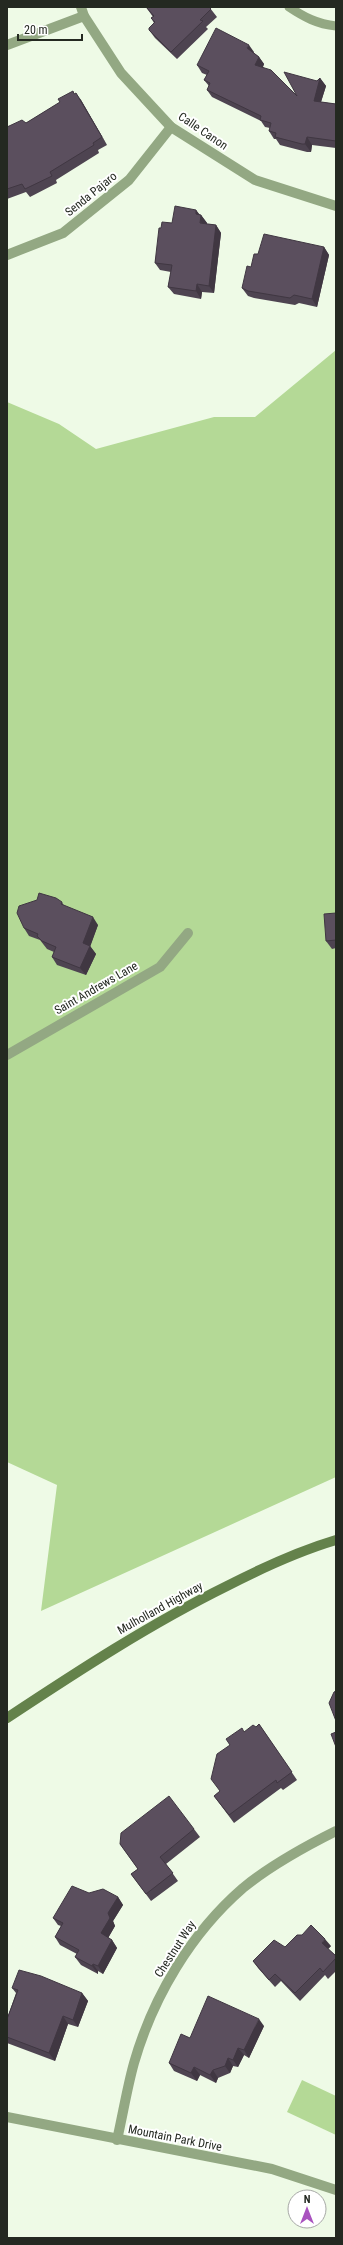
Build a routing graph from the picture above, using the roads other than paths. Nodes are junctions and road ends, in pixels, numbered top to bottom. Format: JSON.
{"nodes":[{"id":1,"x":289,"y":7,"type":"edge"},
{"id":2,"x":83,"y":12,"type":"edge"},
{"id":3,"x":336,"y":26,"type":"edge"},
{"id":4,"x":7,"y":45,"type":"edge"},
{"id":5,"x":171,"y":127,"type":"junction"},
{"id":6,"x":336,"y":206,"type":"edge"},
{"id":7,"x":7,"y":255,"type":"edge"},
{"id":8,"x":188,"y":933,"type":"dead end"},
{"id":9,"x":7,"y":1054,"type":"edge"},
{"id":10,"x":336,"y":1540,"type":"edge"},
{"id":11,"x":7,"y":1718,"type":"edge"},
{"id":12,"x":336,"y":1831,"type":"edge"},
{"id":13,"x":7,"y":2117,"type":"edge"},
{"id":14,"x":117,"y":2140,"type":"junction"},
{"id":15,"x":336,"y":2190,"type":"edge"}],
"edges":[{"from":1,"to":3,"type":"lane"},
{"from":2,"to":4,"type":"street"},
{"from":2,"to":5,"type":"street","name":"Calle Canon"},
{"from":5,"to":6,"type":"street","name":"Calle Canon"},
{"from":5,"to":7,"type":"street","name":"Senda Pajaro"},
{"from":8,"to":9,"type":"street","name":"Saint Andrews Lane"},
{"from":10,"to":11,"type":"main road","name":"Mulholland Highway"},
{"from":12,"to":14,"type":"street","name":"Chestnut Way"},
{"from":13,"to":14,"type":"street","name":"Mountain Park Drive"},
{"from":14,"to":15,"type":"street","name":"Mountain Park Drive"}]}
